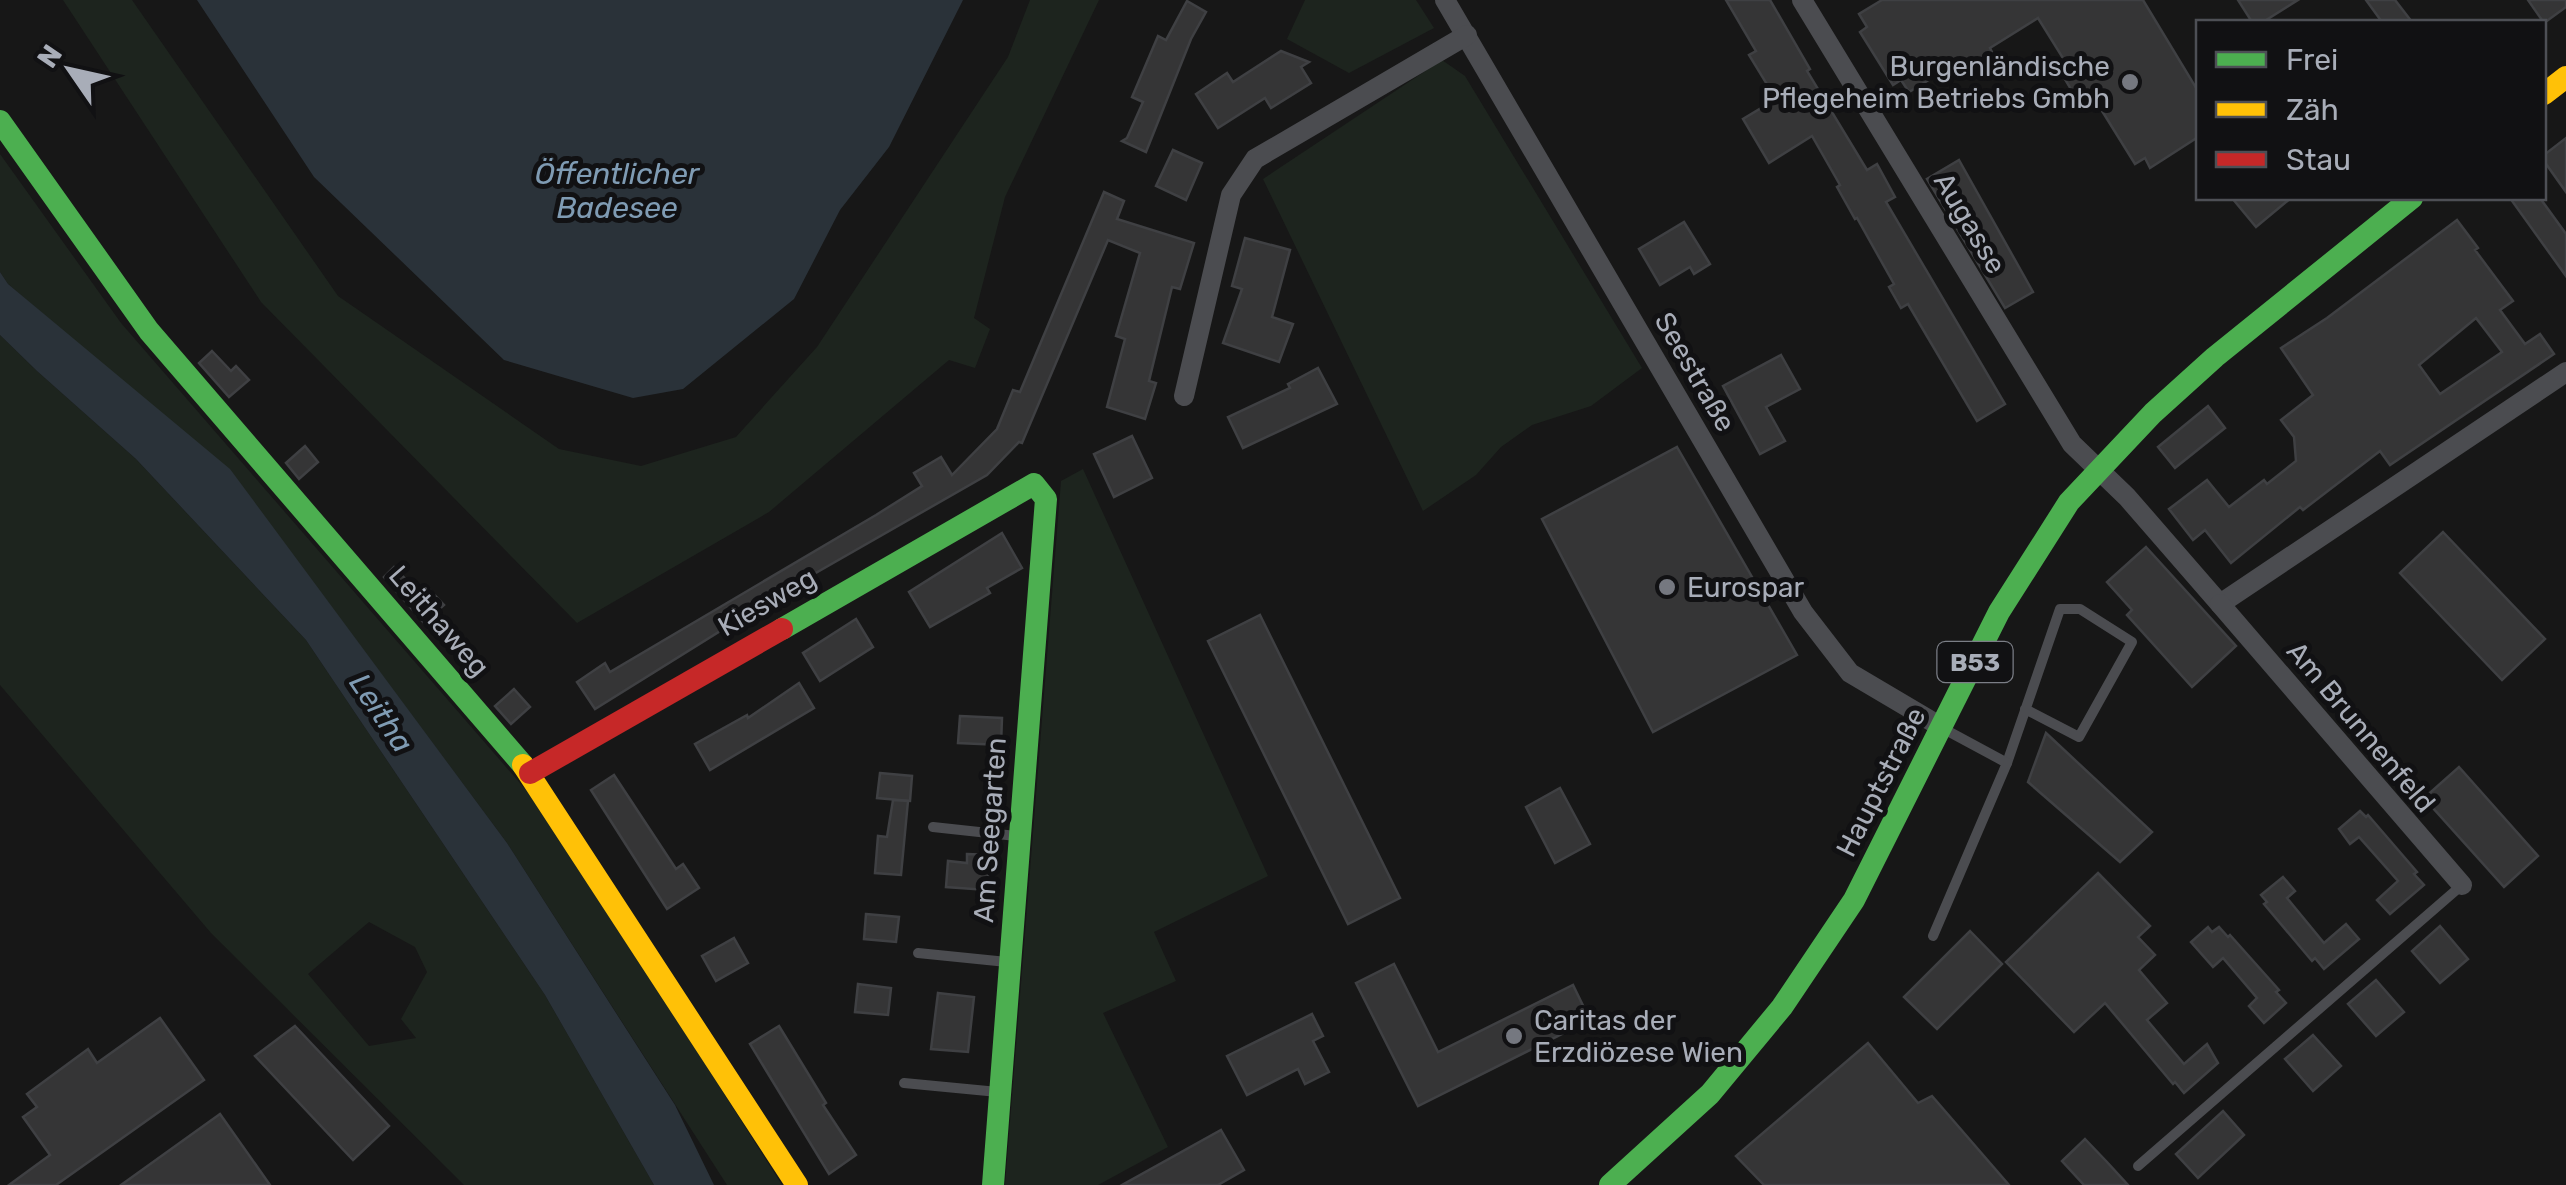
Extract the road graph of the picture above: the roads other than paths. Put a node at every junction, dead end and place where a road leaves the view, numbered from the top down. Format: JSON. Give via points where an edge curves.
{"nodes":[{"id":1,"x":1445,"y":0,"type":"edge"},
{"id":2,"x":1802,"y":0,"type":"edge"},
{"id":3,"x":1467,"y":35,"type":"junction"},
{"id":4,"x":2566,"y":77,"type":"edge"},
{"id":5,"x":2546,"y":92,"type":"edge"},
{"id":6,"x":0,"y":120,"type":"edge"},
{"id":7,"x":2410,"y":200,"type":"edge"},
{"id":8,"x":2566,"y":372,"type":"edge"},
{"id":9,"x":1184,"y":396,"type":"dead end"},
{"id":10,"x":2098,"y":470,"type":"junction"},
{"id":11,"x":1034,"y":484,"type":"joint"},
{"id":12,"x":2220,"y":604,"type":"junction"},
{"id":13,"x":2025,"y":709,"type":"junction"},
{"id":14,"x":1943,"y":728,"type":"junction"},
{"id":15,"x":2006,"y":763,"type":"junction"},
{"id":16,"x":530,"y":772,"type":"junction"},
{"id":17,"x":933,"y":827,"type":"dead end"},
{"id":18,"x":1020,"y":836,"type":"junction"},
{"id":19,"x":2462,"y":885,"type":"joint"},
{"id":20,"x":1933,"y":936,"type":"dead end"},
{"id":21,"x":918,"y":953,"type":"dead end"},
{"id":22,"x":1010,"y":962,"type":"junction"},
{"id":23,"x":904,"y":1083,"type":"dead end"},
{"id":24,"x":1000,"y":1092,"type":"junction"},
{"id":25,"x":2138,"y":1166,"type":"dead end"},
{"id":26,"x":798,"y":1185,"type":"edge"},
{"id":27,"x":993,"y":1185,"type":"edge"},
{"id":28,"x":1610,"y":1185,"type":"edge"}],
"edges":[{"from":1,"to":3,"type":"street","name":"Seestraße"},
{"from":2,"to":10,"type":"street","name":"Augasse","via":[[2072,444]]},
{"from":3,"to":9,"type":"street","via":[[1255,160],[1231,195]]},
{"from":3,"to":14,"type":"street","name":"Seestraße","via":[[1803,612],[1850,674]]},
{"from":4,"to":5,"type":"street"},
{"from":6,"to":16,"type":"street","name":"Leithaweg","via":[[148,331]]},
{"from":7,"to":10,"type":"street","name":"Hauptstraße","number":"B53","via":[[2215,357]]},
{"from":8,"to":12,"type":"street"},
{"from":10,"to":12,"type":"street","name":"Augasse"},
{"from":10,"to":14,"type":"street","name":"Hauptstraße","number":"B53","via":[[2069,502],[1999,612]]},
{"from":11,"to":16,"type":"street","name":"Kiesweg"},
{"from":11,"to":18,"type":"street","name":"Am Seegarten","via":[[1046,499]]},
{"from":12,"to":19,"type":"street","name":"Am Brunnenfeld"},
{"from":13,"to":13,"type":"lane","via":[[2060,609],[2080,608],[2132,642],[2079,737]]},
{"from":13,"to":15,"type":"lane"},
{"from":14,"to":15,"type":"lane"},
{"from":14,"to":28,"type":"street","name":"Hauptstraße","number":"B53","via":[[1854,900],[1782,1007],[1710,1094]]},
{"from":15,"to":20,"type":"lane"},
{"from":16,"to":26,"type":"street","name":"Leithaweg"},
{"from":17,"to":18,"type":"lane"},
{"from":18,"to":22,"type":"street","name":"Am Seegarten"},
{"from":19,"to":25,"type":"lane"},
{"from":21,"to":22,"type":"lane"},
{"from":22,"to":24,"type":"street","name":"Am Seegarten"},
{"from":23,"to":24,"type":"lane"},
{"from":24,"to":27,"type":"street","name":"Am Seegarten"}]}
